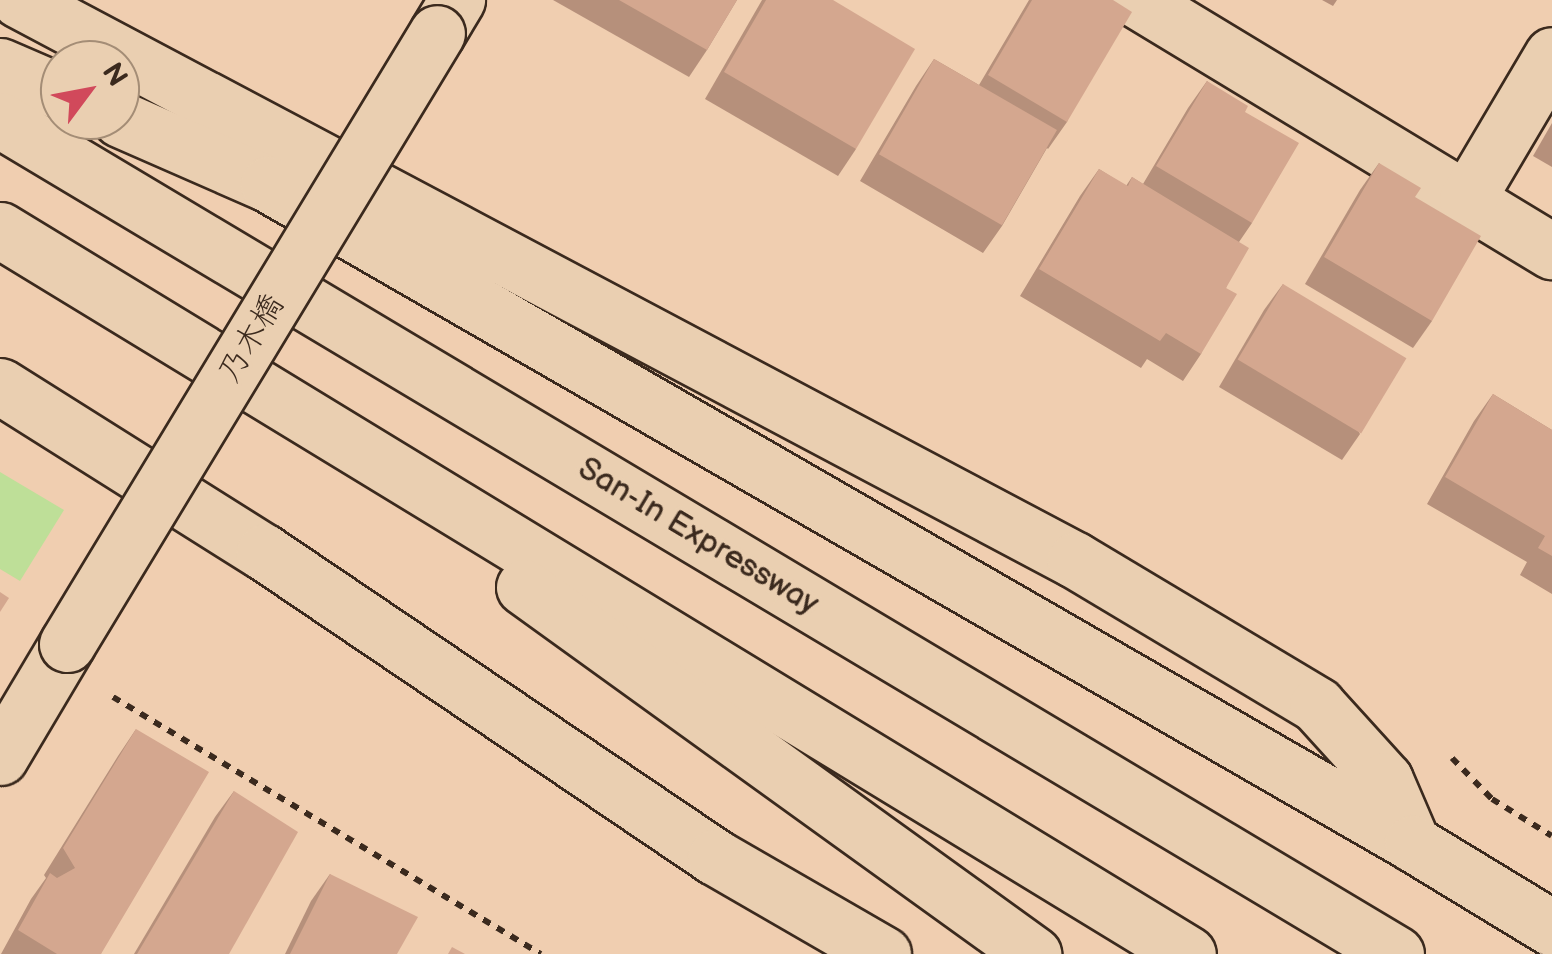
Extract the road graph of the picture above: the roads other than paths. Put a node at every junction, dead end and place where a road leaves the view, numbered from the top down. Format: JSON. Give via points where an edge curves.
{"nodes":[{"id":1,"x":19,"y":0,"type":"edge"},
{"id":2,"x":1136,"y":0,"type":"edge"},
{"id":3,"x":447,"y":17,"type":"edge"},
{"id":4,"x":1552,"y":55,"type":"edge"},
{"id":5,"x":0,"y":66,"type":"edge"},
{"id":6,"x":40,"y":83,"type":"edge"},
{"id":7,"x":0,"y":120,"type":"edge"},
{"id":8,"x":140,"y":128,"type":"edge"},
{"id":9,"x":1467,"y":200,"type":"junction"},
{"id":10,"x":0,"y":230,"type":"edge"},
{"id":11,"x":1552,"y":250,"type":"edge"},
{"id":12,"x":176,"y":335,"type":"junction"},
{"id":13,"x":0,"y":386,"type":"edge"},
{"id":14,"x":0,"y":757,"type":"edge"},
{"id":15,"x":1412,"y":843,"type":"junction"},
{"id":16,"x":1552,"y":928,"type":"edge"},
{"id":17,"x":883,"y":954,"type":"edge"},
{"id":18,"x":1032,"y":954,"type":"edge"},
{"id":19,"x":1188,"y":954,"type":"edge"},
{"id":20,"x":1396,"y":954,"type":"edge"}],
"edges":[{"from":1,"to":15,"type":"main road","via":[[1058,551],[1318,705],[1385,780]]},
{"from":2,"to":9,"type":"main road"},
{"from":3,"to":14,"type":"main road","name":"乃木橋","bridge":true},
{"from":4,"to":9,"type":"main road"},
{"from":5,"to":6,"type":"main road"},
{"from":7,"to":20,"type":"main road","name":"San-In Expressway"},
{"from":8,"to":15,"type":"main road","via":[[268,184]]},
{"from":9,"to":11,"type":"main road"},
{"from":10,"to":12,"type":"main road"},
{"from":12,"to":18,"type":"main road"},
{"from":12,"to":19,"type":"main road"},
{"from":13,"to":17,"type":"main road","via":[[264,552],[715,856]]},
{"from":15,"to":16,"type":"main road"}]}
